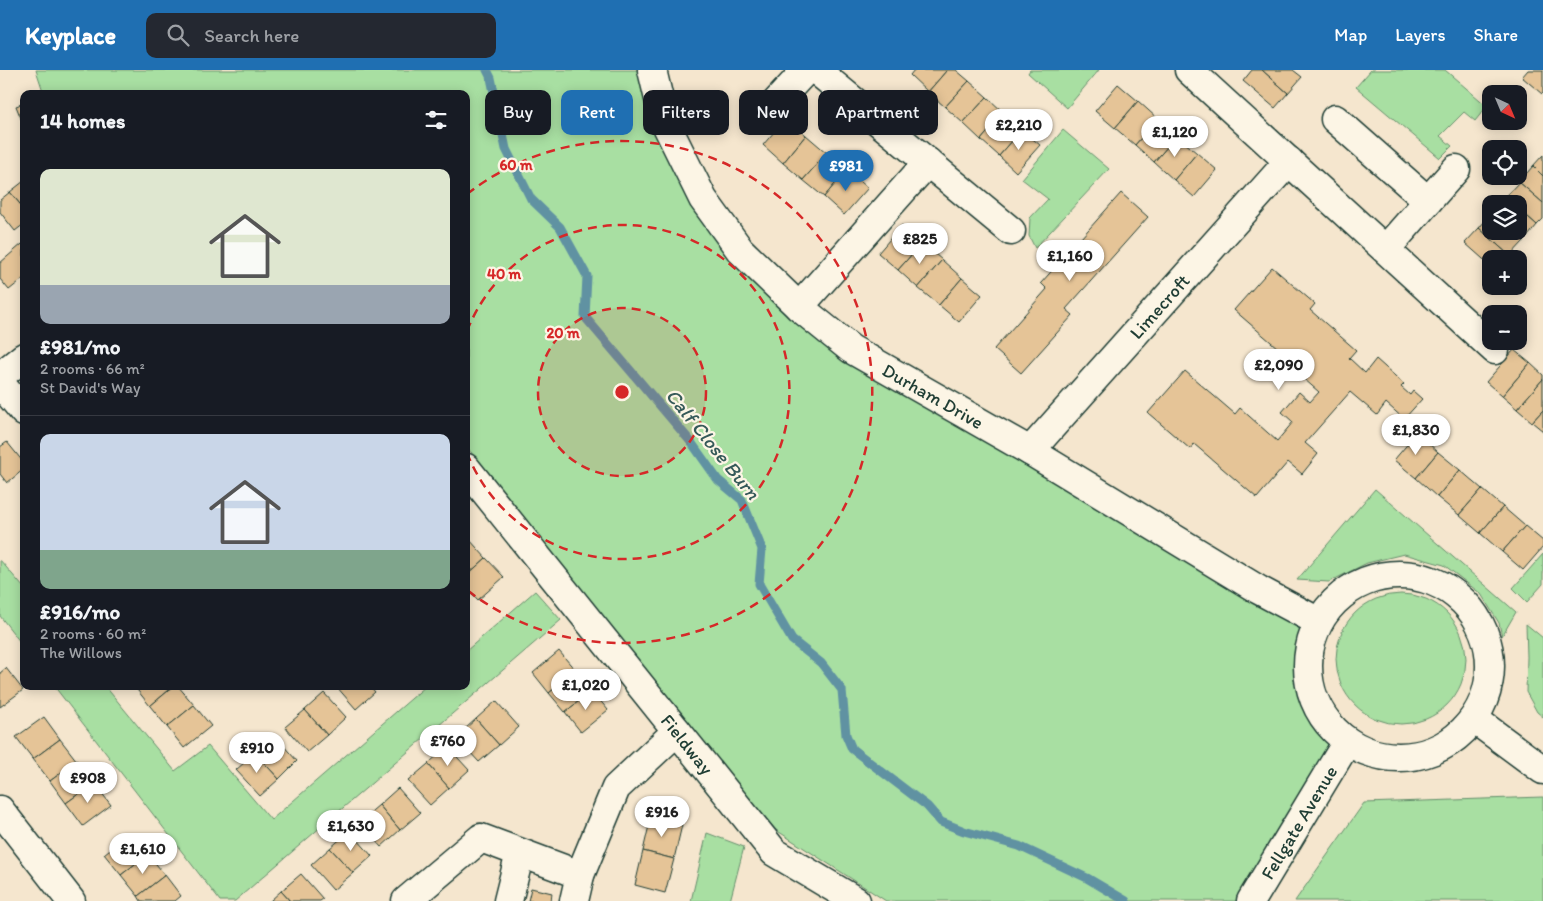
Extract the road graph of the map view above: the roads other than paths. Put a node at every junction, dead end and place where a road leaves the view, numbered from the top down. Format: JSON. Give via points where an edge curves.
{"nodes":[{"id":1,"x":652,"y":70,"type":"edge"},
{"id":2,"x":806,"y":70,"type":"edge"},
{"id":3,"x":816,"y":70,"type":"edge"},
{"id":4,"x":1189,"y":70,"type":"edge"},
{"id":5,"x":788,"y":90,"type":"edge"},
{"id":6,"x":1335,"y":119,"type":"dead end"},
{"id":7,"x":1289,"y":161,"type":"junction"},
{"id":8,"x":928,"y":162,"type":"junction"},
{"id":9,"x":1456,"y":169,"type":"dead end"},
{"id":10,"x":1428,"y":201,"type":"junction"},
{"id":11,"x":1011,"y":231,"type":"dead end"},
{"id":12,"x":1386,"y":249,"type":"junction"},
{"id":13,"x":799,"y":307,"type":"junction"},
{"id":14,"x":1482,"y":338,"type":"edge"},
{"id":15,"x":20,"y":360,"type":"edge"},
{"id":16,"x":0,"y":376,"type":"edge"},
{"id":17,"x":0,"y":383,"type":"edge"},
{"id":18,"x":20,"y":407,"type":"edge"},
{"id":19,"x":1030,"y":451,"type":"junction"},
{"id":20,"x":470,"y":473,"type":"edge"},
{"id":21,"x":1319,"y":622,"type":"junction"},
{"id":22,"x":1474,"y":719,"type":"junction"},
{"id":23,"x":677,"y":731,"type":"junction"},
{"id":24,"x":1347,"y":742,"type":"junction"},
{"id":25,"x":1543,"y":770,"type":"edge"},
{"id":26,"x":0,"y":810,"type":"edge"},
{"id":27,"x":520,"y":853,"type":"junction"},
{"id":28,"x":577,"y":888,"type":"edge"},
{"id":29,"x":70,"y":901,"type":"edge"},
{"id":30,"x":406,"y":901,"type":"edge"},
{"id":31,"x":508,"y":901,"type":"edge"},
{"id":32,"x":856,"y":901,"type":"edge"},
{"id":33,"x":1251,"y":901,"type":"edge"}],
"edges":[{"from":1,"to":13,"type":"street","name":"Durham Drive","via":[[664,120],[703,199],[740,250]]},
{"from":2,"to":5,"type":"street"},
{"from":3,"to":8,"type":"street"},
{"from":4,"to":7,"type":"street"},
{"from":6,"to":10,"type":"street"},
{"from":7,"to":12,"type":"street"},
{"from":7,"to":19,"type":"street","name":"Limecroft"},
{"from":8,"to":11,"type":"street"},
{"from":8,"to":13,"type":"street"},
{"from":9,"to":10,"type":"street"},
{"from":10,"to":12,"type":"street"},
{"from":12,"to":14,"type":"street"},
{"from":13,"to":19,"type":"street","name":"Durham Drive","via":[[851,349]]},
{"from":15,"to":16,"type":"street"},
{"from":17,"to":18,"type":"street"},
{"from":19,"to":21,"type":"street","name":"Durham Drive","via":[[1259,590]]},
{"from":20,"to":23,"type":"street","name":"Fieldway"},
{"from":21,"to":22,"type":"street","via":[[1339,598],[1366,580],[1391,574],[1417,576],[1442,584],[1463,600],[1479,620],[1488,644],[1491,670],[1486,695]]},
{"from":21,"to":24,"type":"street","via":[[1307,656],[1308,681],[1328,726]]},
{"from":22,"to":24,"type":"street","via":[[1458,736],[1438,749],[1415,756],[1392,758],[1368,753]]},
{"from":22,"to":25,"type":"street"},
{"from":23,"to":28,"type":"street","via":[[616,788]]},
{"from":23,"to":32,"type":"street","name":"Fieldway","via":[[774,852]]},
{"from":24,"to":33,"type":"street","name":"Fellgate Avenue"},
{"from":26,"to":29,"type":"street"},
{"from":27,"to":28,"type":"street"},
{"from":27,"to":30,"type":"street","via":[[481,838]]},
{"from":27,"to":31,"type":"street"}]}
